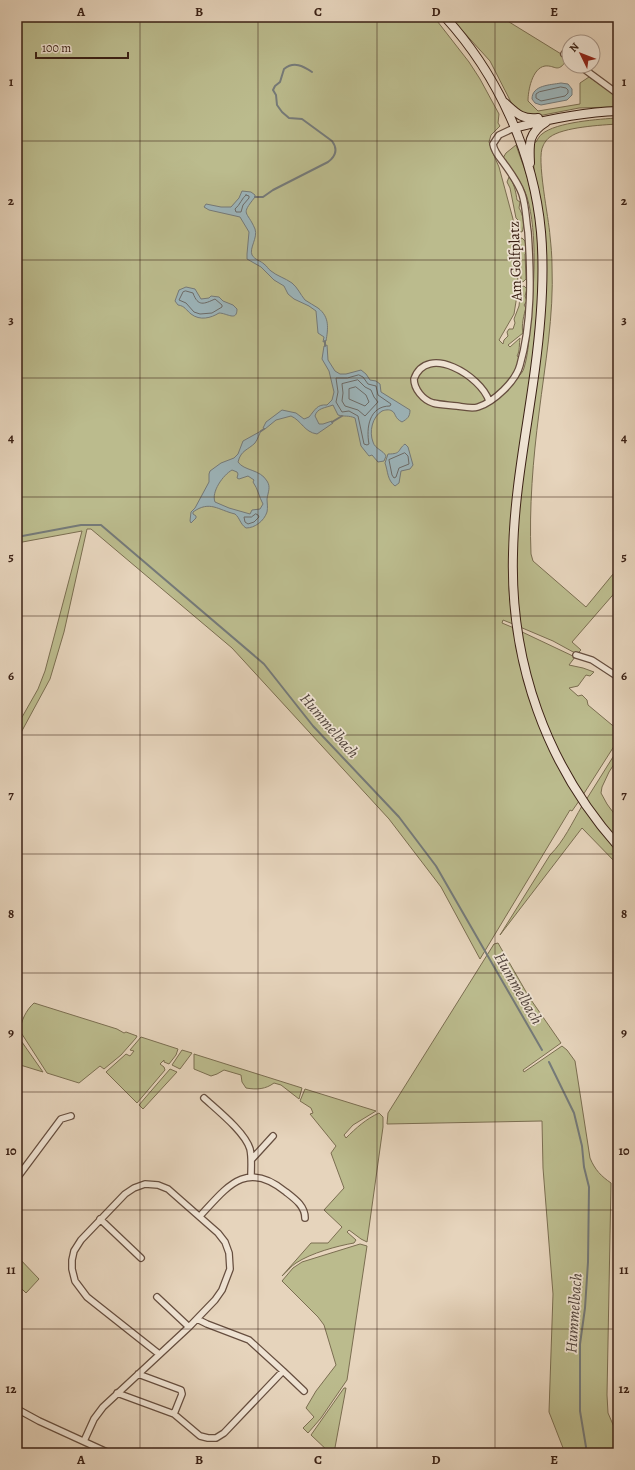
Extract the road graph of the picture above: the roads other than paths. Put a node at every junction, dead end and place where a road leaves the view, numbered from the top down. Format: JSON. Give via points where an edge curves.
{"nodes":[{"id":1,"x":445,"y":17,"type":"edge"},
{"id":2,"x":591,"y":74,"type":"edge"},
{"id":3,"x":618,"y":94,"type":"edge"},
{"id":4,"x":502,"y":100,"type":"junction"},
{"id":5,"x":618,"y":111,"type":"edge"},
{"id":6,"x":552,"y":119,"type":"junction"},
{"id":7,"x":514,"y":128,"type":"junction"},
{"id":8,"x":532,"y":179,"type":"junction"},
{"id":9,"x":489,"y":401,"type":"junction"},
{"id":10,"x":576,"y":655,"type":"dead end"},
{"id":11,"x":618,"y":677,"type":"edge"},
{"id":12,"x":618,"y":846,"type":"edge"},
{"id":13,"x":204,"y":1098,"type":"dead end"},
{"id":14,"x":71,"y":1116,"type":"dead end"},
{"id":15,"x":273,"y":1136,"type":"dead end"},
{"id":16,"x":252,"y":1159,"type":"junction"},
{"id":17,"x":251,"y":1177,"type":"junction"},
{"id":18,"x":17,"y":1178,"type":"edge"},
{"id":19,"x":200,"y":1216,"type":"junction"},
{"id":20,"x":305,"y":1218,"type":"dead end"},
{"id":21,"x":100,"y":1219,"type":"junction"},
{"id":22,"x":141,"y":1258,"type":"dead end"},
{"id":23,"x":157,"y":1297,"type":"dead end"},
{"id":24,"x":197,"y":1319,"type":"junction"},
{"id":25,"x":189,"y":1327,"type":"junction"},
{"id":26,"x":160,"y":1354,"type":"junction"},
{"id":27,"x":283,"y":1370,"type":"junction"},
{"id":28,"x":138,"y":1374,"type":"junction"},
{"id":29,"x":304,"y":1391,"type":"dead end"},
{"id":30,"x":118,"y":1393,"type":"junction"},
{"id":31,"x":17,"y":1409,"type":"edge"},
{"id":32,"x":174,"y":1414,"type":"junction"},
{"id":33,"x":84,"y":1441,"type":"junction"},
{"id":34,"x":109,"y":1453,"type":"edge"}],
"edges":[{"from":1,"to":4,"type":"main road","via":[[476,56]]},
{"from":2,"to":3,"type":"street"},
{"from":4,"to":6,"type":"main road","via":[[526,118]]},
{"from":4,"to":7,"type":"main road"},
{"from":5,"to":6,"type":"main road","via":[[589,112]]},
{"from":6,"to":7,"type":"main road"},
{"from":6,"to":8,"type":"main road","via":[[538,127],[530,140]]},
{"from":7,"to":8,"type":"main road"},
{"from":7,"to":9,"type":"street","name":"Am Golfplatz","via":[[499,135],[493,144],[494,150],[516,182],[524,200],[529,243],[529,302],[523,355],[518,372],[503,390]]},
{"from":8,"to":12,"type":"main road","via":[[541,231],[542,282],[538,342],[514,525],[513,579],[517,631],[533,699],[554,752],[575,789]]},
{"from":9,"to":9,"type":"street","name":"Am Golfplatz","via":[[486,392],[474,379],[460,370],[445,365],[425,365],[419,368],[414,378],[418,391],[434,404],[474,408]]},
{"from":10,"to":11,"type":"street","via":[[592,660]]},
{"from":13,"to":16,"type":"street","via":[[245,1138]]},
{"from":14,"to":18,"type":"street","via":[[61,1119]]},
{"from":15,"to":16,"type":"street"},
{"from":16,"to":17,"type":"street"},
{"from":17,"to":19,"type":"street","via":[[236,1181],[228,1187]]},
{"from":17,"to":20,"type":"street","via":[[264,1178],[278,1185],[302,1206]]},
{"from":19,"to":21,"type":"street","via":[[168,1189],[151,1184],[129,1191]]},
{"from":19,"to":24,"type":"street","via":[[225,1242],[230,1264],[222,1290]]},
{"from":21,"to":22,"type":"street"},
{"from":21,"to":26,"type":"street","via":[[74,1251],[72,1264],[75,1281],[93,1302]]},
{"from":23,"to":25,"type":"street"},
{"from":24,"to":25,"type":"street"},
{"from":24,"to":27,"type":"street","via":[[249,1340]]},
{"from":25,"to":26,"type":"street"},
{"from":26,"to":28,"type":"street"},
{"from":27,"to":29,"type":"street"},
{"from":27,"to":32,"type":"street","via":[[228,1430],[216,1438],[200,1436]]},
{"from":28,"to":30,"type":"street"},
{"from":28,"to":32,"type":"street","via":[[180,1390],[182,1394]]},
{"from":30,"to":32,"type":"street"},
{"from":30,"to":33,"type":"street","via":[[97,1414]]},
{"from":31,"to":33,"type":"street"},
{"from":33,"to":34,"type":"street"}]}
